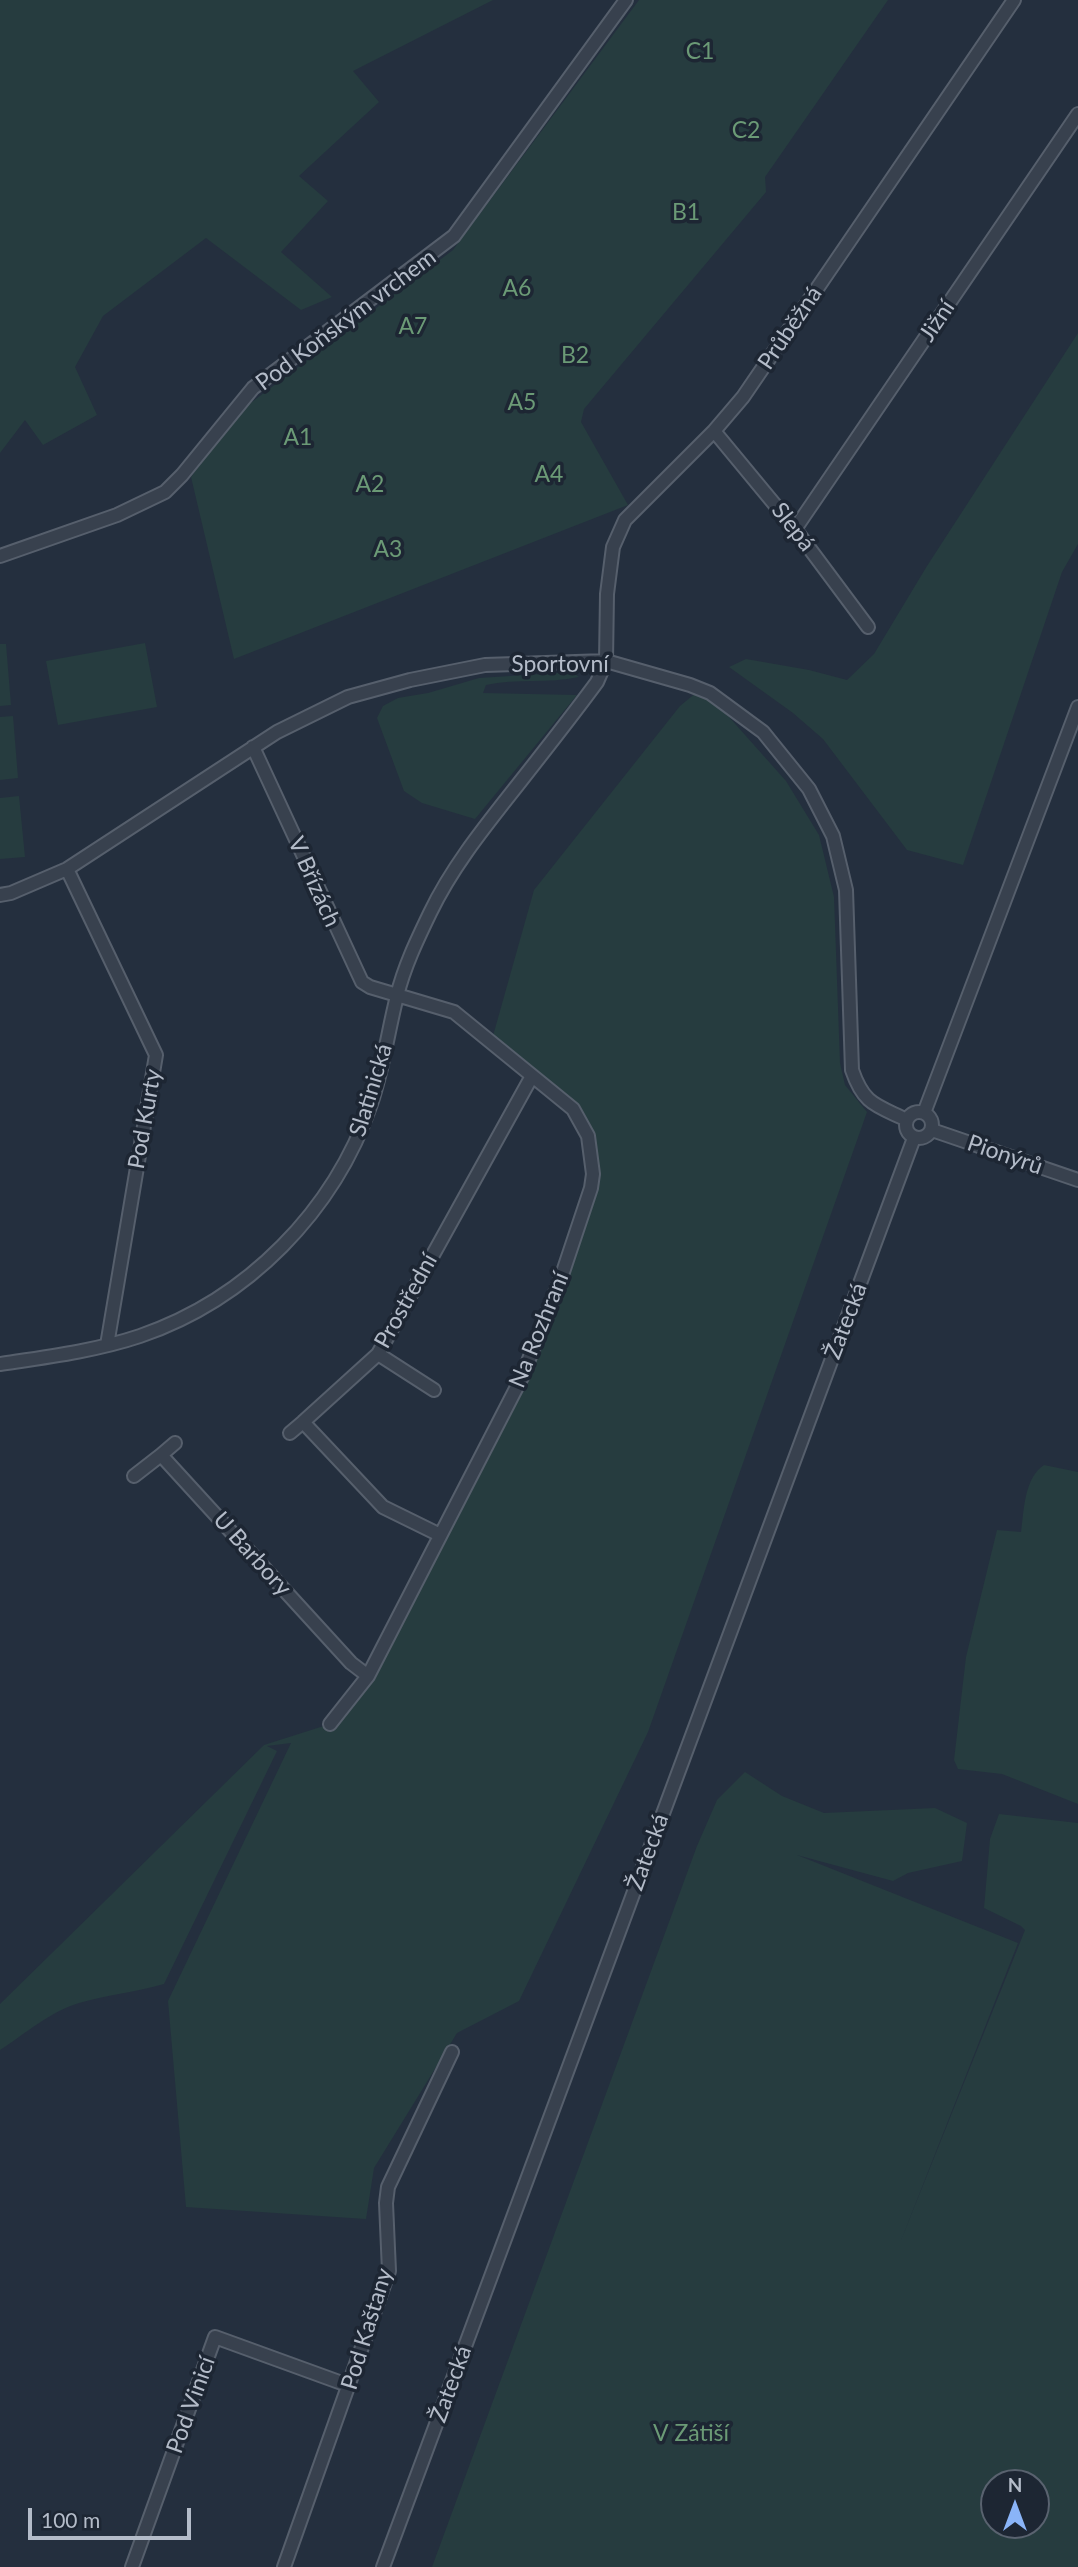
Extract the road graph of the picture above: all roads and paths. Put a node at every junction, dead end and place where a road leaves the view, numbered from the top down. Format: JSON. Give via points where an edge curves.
{"nodes":[{"id":1,"x":626,"y":0,"type":"edge"},
{"id":2,"x":1014,"y":0,"type":"edge"},
{"id":3,"x":1078,"y":114,"type":"edge"},
{"id":4,"x":714,"y":431,"type":"junction"},
{"id":5,"x":795,"y":528,"type":"junction"},
{"id":6,"x":0,"y":556,"type":"edge"},
{"id":7,"x":868,"y":627,"type":"dead end"},
{"id":8,"x":606,"y":661,"type":"junction"},
{"id":9,"x":1078,"y":707,"type":"edge"},
{"id":10,"x":253,"y":747,"type":"junction"},
{"id":11,"x":67,"y":869,"type":"junction"},
{"id":12,"x":0,"y":895,"type":"edge"},
{"id":13,"x":397,"y":994,"type":"junction"},
{"id":14,"x":531,"y":1076,"type":"junction"},
{"id":15,"x":924,"y":1113,"type":"junction"},
{"id":16,"x":907,"y":1120,"type":"junction"},
{"id":17,"x":932,"y":1130,"type":"junction"},
{"id":18,"x":914,"y":1138,"type":"junction"},
{"id":19,"x":1078,"y":1180,"type":"edge"},
{"id":20,"x":107,"y":1345,"type":"junction"},
{"id":21,"x":378,"y":1354,"type":"junction"},
{"id":22,"x":0,"y":1364,"type":"edge"},
{"id":23,"x":434,"y":1390,"type":"dead end"},
{"id":24,"x":303,"y":1422,"type":"junction"},
{"id":25,"x":290,"y":1433,"type":"dead end"},
{"id":26,"x":175,"y":1443,"type":"dead end"},
{"id":27,"x":161,"y":1455,"type":"junction"},
{"id":28,"x":134,"y":1476,"type":"dead end"},
{"id":29,"x":440,"y":1535,"type":"junction"},
{"id":30,"x":368,"y":1676,"type":"junction"},
{"id":31,"x":330,"y":1724,"type":"dead end"},
{"id":32,"x":452,"y":2052,"type":"dead end"},
{"id":33,"x":349,"y":2386,"type":"junction"},
{"id":34,"x":132,"y":2567,"type":"edge"},
{"id":35,"x":284,"y":2567,"type":"edge"},
{"id":36,"x":383,"y":2567,"type":"edge"}],
"edges":[{"from":1,"to":6,"type":"street","name":"Pod Koňským vrchem","via":[[602,41],[454,236],[253,388],[165,492],[117,515]]},
{"from":2,"to":4,"type":"street","name":"Průběžná","via":[[743,397]]},
{"from":3,"to":5,"type":"street","name":"Jižní"},
{"from":4,"to":5,"type":"street","name":"Slepá"},
{"from":4,"to":8,"type":"street","name":"Průběžná","via":[[625,520],[612,547]]},
{"from":5,"to":7,"type":"street","name":"Slepá"},
{"from":8,"to":10,"type":"street","name":"Sportovní","via":[[485,666],[410,680],[348,697]]},
{"from":8,"to":13,"type":"street","name":"Slatinická","via":[[597,682],[447,881]]},
{"from":8,"to":16,"type":"street","name":"Sportovní","via":[[710,694],[763,732],[809,789],[833,836],[846,890],[852,1070],[869,1101]]},
{"from":9,"to":15,"type":"street"},
{"from":10,"to":11,"type":"street","name":"Sportovní"},
{"from":10,"to":13,"type":"street","name":"V Břízách","via":[[356,972],[370,987]]},
{"from":11,"to":12,"type":"street","name":"Sportovní"},
{"from":11,"to":20,"type":"street","name":"Pod Kurty","via":[[156,1055]]},
{"from":13,"to":14,"type":"street","name":"Na Rozhraní","via":[[454,1012]]},
{"from":13,"to":20,"type":"street","name":"Slatinická","via":[[371,1104],[352,1149],[307,1220],[248,1278],[220,1296],[170,1324]]},
{"from":14,"to":21,"type":"street","name":"Prostřední"},
{"from":14,"to":29,"type":"street","name":"Na Rozhraní","via":[[573,1110],[588,1136],[591,1188],[522,1377]]},
{"from":15,"to":16,"type":"street","via":[[916,1112]]},
{"from":15,"to":17,"type":"street"},
{"from":16,"to":18,"type":"street","via":[[906,1129]]},
{"from":17,"to":18,"type":"street","via":[[923,1138]]},
{"from":17,"to":19,"type":"street","name":"Pionýrů"},
{"from":18,"to":36,"type":"street","name":"Žatecká"},
{"from":20,"to":22,"type":"street","name":"Slatinická"},
{"from":21,"to":23,"type":"street"},
{"from":21,"to":24,"type":"street","name":"Prostřední"},
{"from":24,"to":25,"type":"street","name":"Prostřední"},
{"from":24,"to":29,"type":"street","via":[[383,1507]]},
{"from":26,"to":27,"type":"street"},
{"from":27,"to":28,"type":"street"},
{"from":27,"to":30,"type":"street","name":"U Barbory","via":[[351,1663]]},
{"from":29,"to":30,"type":"street","name":"Na Rozhraní"},
{"from":30,"to":31,"type":"street","name":"Na Rozhraní"},
{"from":32,"to":33,"type":"street","name":"Pod Kaštany","via":[[388,2187],[389,2271]]},
{"from":33,"to":34,"type":"street","name":"Pod Vinicí","via":[[215,2337]]},
{"from":33,"to":35,"type":"street","name":"Pod Kaštany"}]}
